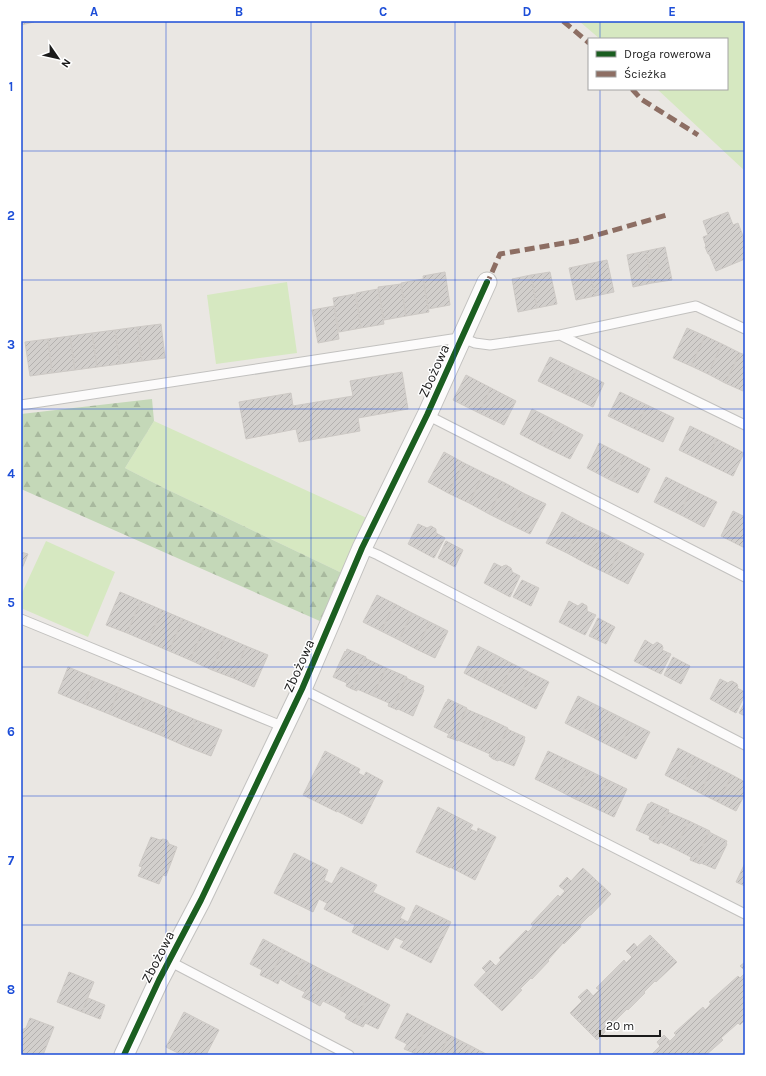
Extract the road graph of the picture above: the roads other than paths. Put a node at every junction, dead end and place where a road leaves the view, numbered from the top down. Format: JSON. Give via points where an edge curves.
{"nodes":[{"id":1,"x":487,"y":282,"type":"dead end"},
{"id":2,"x":745,"y":329,"type":"edge"},
{"id":3,"x":560,"y":335,"type":"junction"},
{"id":4,"x":462,"y":338,"type":"junction"},
{"id":5,"x":21,"y":404,"type":"edge"},
{"id":6,"x":427,"y":415,"type":"junction"},
{"id":7,"x":745,"y":425,"type":"edge"},
{"id":8,"x":362,"y":548,"type":"junction"},
{"id":9,"x":745,"y":578,"type":"edge"},
{"id":10,"x":21,"y":619,"type":"edge"},
{"id":11,"x":302,"y":689,"type":"junction"},
{"id":12,"x":284,"y":727,"type":"junction"},
{"id":13,"x":745,"y":745,"type":"edge"},
{"id":14,"x":745,"y":914,"type":"edge"},
{"id":15,"x":176,"y":965,"type":"junction"},
{"id":16,"x":124,"y":1055,"type":"edge"},
{"id":17,"x":349,"y":1055,"type":"edge"}],
"edges":[{"from":1,"to":4,"type":"street","name":"Zbożowa"},
{"from":2,"to":3,"type":"lane","via":[[696,306]]},
{"from":3,"to":4,"type":"lane","via":[[490,345]]},
{"from":3,"to":7,"type":"lane"},
{"from":4,"to":5,"type":"lane"},
{"from":4,"to":6,"type":"street","name":"Zbożowa"},
{"from":6,"to":8,"type":"street","name":"Zbożowa"},
{"from":6,"to":9,"type":"lane"},
{"from":8,"to":11,"type":"street","name":"Zbożowa"},
{"from":8,"to":13,"type":"lane"},
{"from":10,"to":12,"type":"lane"},
{"from":11,"to":12,"type":"street","name":"Zbożowa"},
{"from":11,"to":14,"type":"lane"},
{"from":12,"to":15,"type":"street","name":"Zbożowa","via":[[201,900]]},
{"from":15,"to":16,"type":"street","name":"Zbożowa","via":[[159,980]]},
{"from":15,"to":17,"type":"lane"}]}
